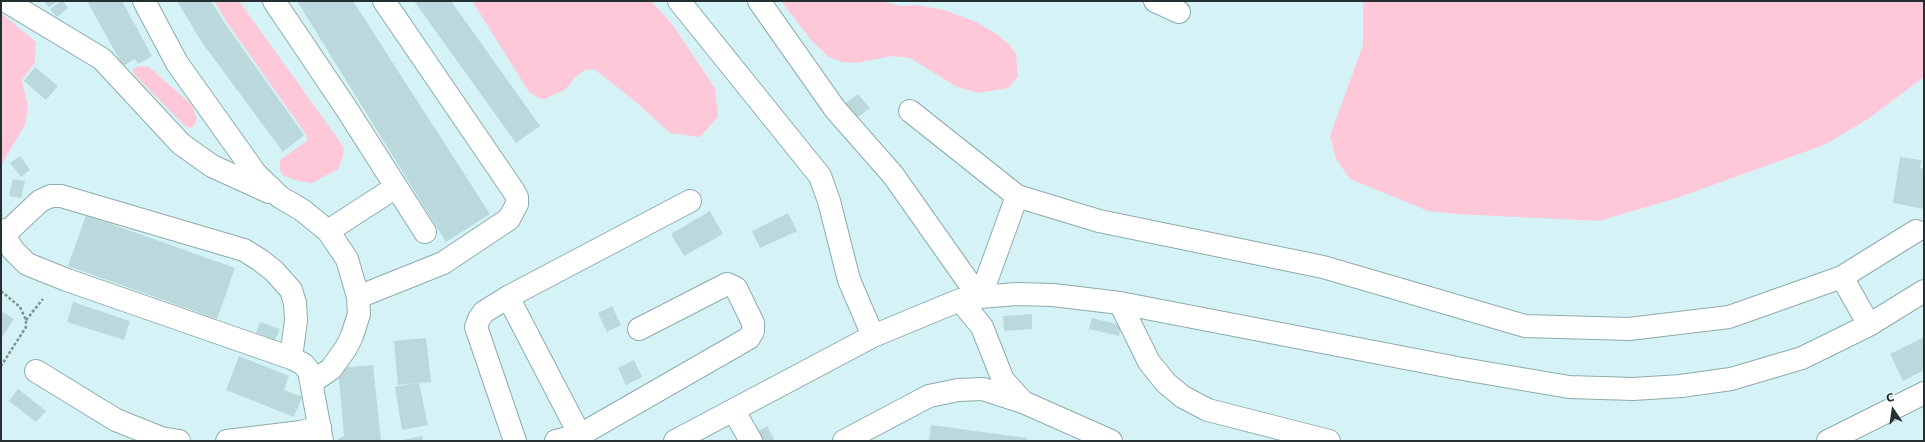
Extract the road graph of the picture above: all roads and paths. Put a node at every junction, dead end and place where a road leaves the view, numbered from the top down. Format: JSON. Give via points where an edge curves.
{"nodes":[{"id":1,"x":6,"y":1,"type":"edge"},
{"id":2,"x":144,"y":1,"type":"edge"},
{"id":3,"x":274,"y":1,"type":"edge"},
{"id":4,"x":384,"y":1,"type":"edge"},
{"id":5,"x":680,"y":1,"type":"edge"},
{"id":6,"x":759,"y":1,"type":"edge"},
{"id":7,"x":1155,"y":1,"type":"edge"},
{"id":8,"x":1179,"y":12,"type":"dead end"},
{"id":9,"x":910,"y":111,"type":"dead end"},
{"id":10,"x":396,"y":187,"type":"junction"},
{"id":11,"x":280,"y":196,"type":"junction"},
{"id":12,"x":1017,"y":196,"type":"junction"},
{"id":13,"x":690,"y":201,"type":"dead end"},
{"id":14,"x":328,"y":231,"type":"junction"},
{"id":15,"x":1916,"y":231,"type":"dead end"},
{"id":16,"x":2,"y":232,"type":"edge"},
{"id":17,"x":425,"y":232,"type":"dead end"},
{"id":18,"x":1842,"y":277,"type":"junction"},
{"id":19,"x":1,"y":290,"type":"edge"},
{"id":20,"x":1924,"y":291,"type":"edge"},
{"id":21,"x":358,"y":297,"type":"junction"},
{"id":22,"x":508,"y":297,"type":"junction"},
{"id":23,"x":969,"y":298,"type":"junction"},
{"id":24,"x":1120,"y":303,"type":"junction"},
{"id":25,"x":1868,"y":325,"type":"junction"},
{"id":26,"x":639,"y":329,"type":"dead end"},
{"id":27,"x":873,"y":336,"type":"junction"},
{"id":28,"x":291,"y":358,"type":"junction"},
{"id":29,"x":1,"y":366,"type":"edge"},
{"id":30,"x":36,"y":371,"type":"dead end"},
{"id":31,"x":312,"y":382,"type":"junction"},
{"id":32,"x":1924,"y":393,"type":"edge"},
{"id":33,"x":1023,"y":402,"type":"junction"},
{"id":34,"x":734,"y":411,"type":"junction"},
{"id":35,"x":321,"y":434,"type":"edge"},
{"id":36,"x":581,"y":438,"type":"edge"},
{"id":37,"x":179,"y":441,"type":"edge"},
{"id":38,"x":227,"y":441,"type":"edge"},
{"id":39,"x":515,"y":441,"type":"edge"},
{"id":40,"x":556,"y":441,"type":"edge"},
{"id":41,"x":675,"y":441,"type":"edge"},
{"id":42,"x":751,"y":441,"type":"edge"},
{"id":43,"x":844,"y":441,"type":"edge"},
{"id":44,"x":1111,"y":441,"type":"edge"},
{"id":45,"x":1328,"y":441,"type":"edge"},
{"id":46,"x":1828,"y":441,"type":"edge"}],
"edges":[{"from":1,"to":11,"type":"street","via":[[102,60],[181,144],[212,166]]},
{"from":2,"to":11,"type":"street","via":[[177,62],[256,174]]},
{"from":3,"to":10,"type":"street"},
{"from":4,"to":21,"type":"street","via":[[513,190],[518,204],[509,219],[443,263]]},
{"from":5,"to":27,"type":"street","via":[[820,176],[849,280]]},
{"from":6,"to":23,"type":"street","via":[[835,109],[893,175]]},
{"from":7,"to":8,"type":"street"},
{"from":9,"to":12,"type":"street"},
{"from":10,"to":14,"type":"street"},
{"from":10,"to":17,"type":"street"},
{"from":11,"to":14,"type":"street"},
{"from":12,"to":18,"type":"street","via":[[1099,221],[1323,267],[1525,326],[1629,329],[1729,317]]},
{"from":12,"to":23,"type":"street","via":[[984,287]]},
{"from":13,"to":22,"type":"street"},
{"from":14,"to":21,"type":"street","via":[[347,259]]},
{"from":15,"to":18,"type":"street"},
{"from":16,"to":28,"type":"street","via":[[13,250],[27,264],[74,283]]},
{"from":16,"to":28,"type":"street","via":[[40,201],[51,196],[61,196],[244,250],[274,271],[291,290],[296,320]]},
{"from":18,"to":25,"type":"street"},
{"from":19,"to":29,"type":"path","via":[[20,307],[26,326]]},
{"from":20,"to":25,"type":"street"},
{"from":21,"to":31,"type":"street","via":[[359,314],[346,348],[331,368]]},
{"from":22,"to":36,"type":"street"},
{"from":22,"to":39,"type":"street","via":[[484,312],[476,327]]},
{"from":23,"to":24,"type":"street","via":[[1017,294],[1053,295]]},
{"from":23,"to":27,"type":"street"},
{"from":23,"to":33,"type":"street","via":[[1003,380]]},
{"from":24,"to":25,"type":"street","via":[[1457,368],[1577,387],[1633,389],[1731,379],[1802,358]]},
{"from":24,"to":45,"type":"street","via":[[1148,362],[1166,383],[1183,397],[1208,410]]},
{"from":26,"to":36,"type":"street","via":[[727,284],[736,288],[753,323],[753,331],[749,338]]},
{"from":27,"to":34,"type":"street"},
{"from":28,"to":31,"type":"street","via":[[303,364]]},
{"from":30,"to":37,"type":"street","via":[[116,420],[161,438]]},
{"from":31,"to":35,"type":"street"},
{"from":32,"to":46,"type":"street"},
{"from":33,"to":43,"type":"street","via":[[983,389],[958,390],[929,396]]},
{"from":33,"to":44,"type":"street"},
{"from":34,"to":41,"type":"street"},
{"from":34,"to":42,"type":"street"},
{"from":35,"to":38,"type":"street","via":[[301,432]]},
{"from":36,"to":40,"type":"street"}]}
